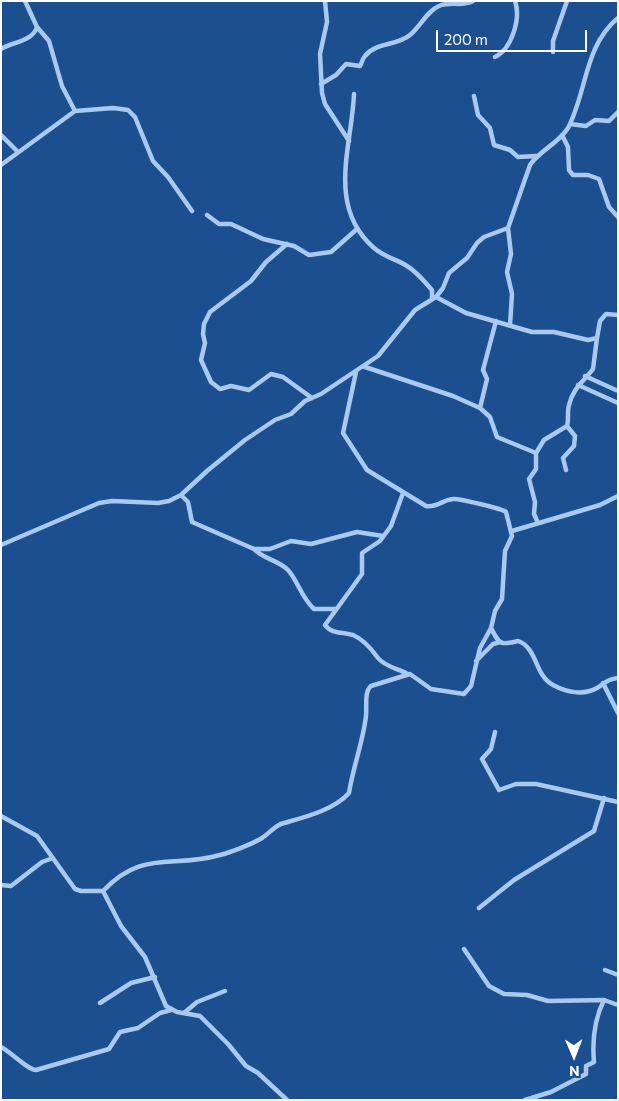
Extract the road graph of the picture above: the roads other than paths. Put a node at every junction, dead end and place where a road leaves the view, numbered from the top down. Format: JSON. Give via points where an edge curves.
{"nodes":[{"id":1,"x":25,"y":1,"type":"edge"},
{"id":2,"x":325,"y":1,"type":"edge"},
{"id":3,"x":473,"y":1,"type":"edge"},
{"id":4,"x":514,"y":1,"type":"edge"},
{"id":5,"x":567,"y":1,"type":"edge"},
{"id":6,"x":618,"y":18,"type":"edge"},
{"id":7,"x":38,"y":26,"type":"junction"},
{"id":8,"x":1,"y":49,"type":"edge"},
{"id":9,"x":553,"y":52,"type":"dead end"},
{"id":10,"x":495,"y":57,"type":"dead end"},
{"id":11,"x":321,"y":84,"type":"junction"},
{"id":12,"x":354,"y":94,"type":"dead end"},
{"id":13,"x":474,"y":96,"type":"dead end"},
{"id":14,"x":75,"y":111,"type":"junction"},
{"id":15,"x":618,"y":112,"type":"edge"},
{"id":16,"x":570,"y":124,"type":"junction"},
{"id":17,"x":1,"y":135,"type":"edge"},
{"id":18,"x":562,"y":135,"type":"junction"},
{"id":19,"x":349,"y":141,"type":"junction"},
{"id":20,"x":18,"y":152,"type":"junction"},
{"id":21,"x":536,"y":156,"type":"junction"},
{"id":22,"x":2,"y":163,"type":"edge"},
{"id":23,"x":192,"y":211,"type":"dead end"},
{"id":24,"x":207,"y":215,"type":"dead end"},
{"id":25,"x":618,"y":217,"type":"edge"},
{"id":26,"x":508,"y":228,"type":"junction"},
{"id":27,"x":357,"y":229,"type":"junction"},
{"id":28,"x":287,"y":244,"type":"junction"},
{"id":29,"x":434,"y":298,"type":"junction"},
{"id":30,"x":618,"y":315,"type":"edge"},
{"id":31,"x":496,"y":321,"type":"junction"},
{"id":32,"x":510,"y":326,"type":"junction"},
{"id":33,"x":596,"y":338,"type":"junction"},
{"id":34,"x":364,"y":367,"type":"junction"},
{"id":35,"x":356,"y":372,"type":"junction"},
{"id":36,"x":585,"y":376,"type":"junction"},
{"id":37,"x":578,"y":385,"type":"junction"},
{"id":38,"x":618,"y":391,"type":"edge"},
{"id":39,"x":312,"y":398,"type":"junction"},
{"id":40,"x":618,"y":403,"type":"edge"},
{"id":41,"x":480,"y":408,"type":"junction"},
{"id":42,"x":567,"y":426,"type":"junction"},
{"id":43,"x":536,"y":453,"type":"junction"},
{"id":44,"x":566,"y":470,"type":"dead end"},
{"id":45,"x":403,"y":493,"type":"junction"},
{"id":46,"x":181,"y":495,"type":"junction"},
{"id":47,"x":618,"y":496,"type":"edge"},
{"id":48,"x":538,"y":523,"type":"junction"},
{"id":49,"x":512,"y":531,"type":"junction"},
{"id":50,"x":383,"y":536,"type":"junction"},
{"id":51,"x":1,"y":545,"type":"edge"},
{"id":52,"x":254,"y":549,"type":"junction"},
{"id":53,"x":336,"y":609,"type":"junction"},
{"id":54,"x":491,"y":628,"type":"junction"},
{"id":55,"x":500,"y":642,"type":"junction"},
{"id":56,"x":476,"y":661,"type":"junction"},
{"id":57,"x":406,"y":674,"type":"junction"},
{"id":58,"x":618,"y":678,"type":"edge"},
{"id":59,"x":603,"y":683,"type":"junction"},
{"id":60,"x":618,"y":714,"type":"edge"},
{"id":61,"x":495,"y":732,"type":"dead end"},
{"id":62,"x":604,"y":798,"type":"junction"},
{"id":63,"x":618,"y":802,"type":"edge"},
{"id":64,"x":1,"y":816,"type":"edge"},
{"id":65,"x":53,"y":858,"type":"junction"},
{"id":66,"x":1,"y":885,"type":"edge"},
{"id":67,"x":103,"y":891,"type":"junction"},
{"id":68,"x":479,"y":908,"type":"dead end"},
{"id":69,"x":464,"y":949,"type":"dead end"},
{"id":70,"x":605,"y":970,"type":"dead end"},
{"id":71,"x":618,"y":975,"type":"edge"},
{"id":72,"x":155,"y":977,"type":"junction"},
{"id":73,"x":225,"y":991,"type":"dead end"},
{"id":74,"x":604,"y":1000,"type":"junction"},
{"id":75,"x":100,"y":1003,"type":"dead end"},
{"id":76,"x":618,"y":1005,"type":"edge"},
{"id":77,"x":171,"y":1010,"type":"junction"},
{"id":78,"x":184,"y":1013,"type":"junction"},
{"id":79,"x":1,"y":1047,"type":"edge"},
{"id":80,"x":287,"y":1100,"type":"edge"},
{"id":81,"x":526,"y":1100,"type":"edge"}],
"edges":[{"from":1,"to":7,"type":"street"},
{"from":2,"to":11,"type":"street","via":[[327,22],[321,49]]},
{"from":3,"to":11,"type":"street","via":[[464,5],[438,6],[402,41],[384,44],[370,52],[360,66],[346,64]]},
{"from":4,"to":10,"type":"street","via":[[512,40],[505,51]]},
{"from":5,"to":9,"type":"street","via":[[553,41]]},
{"from":6,"to":16,"type":"street","via":[[600,40],[586,70]]},
{"from":7,"to":8,"type":"street","via":[[36,32],[25,40]]},
{"from":7,"to":14,"type":"street","via":[[48,41],[62,86]]},
{"from":11,"to":19,"type":"street","via":[[325,104]]},
{"from":12,"to":19,"type":"street"},
{"from":13,"to":21,"type":"street","via":[[478,115],[490,128],[494,144],[507,148],[518,157]]},
{"from":14,"to":20,"type":"street"},
{"from":14,"to":23,"type":"street","via":[[113,108],[132,112],[152,161]]},
{"from":15,"to":16,"type":"street","via":[[609,121],[595,120],[586,126]]},
{"from":16,"to":18,"type":"street"},
{"from":17,"to":20,"type":"street"},
{"from":18,"to":21,"type":"street"},
{"from":18,"to":25,"type":"street","via":[[568,147],[569,170],[573,174],[599,180],[609,207]]},
{"from":19,"to":27,"type":"street","via":[[344,188]]},
{"from":20,"to":22,"type":"street"},
{"from":21,"to":26,"type":"street","via":[[527,172]]},
{"from":24,"to":28,"type":"street","via":[[219,224],[231,224],[263,239]]},
{"from":26,"to":29,"type":"street","via":[[477,243],[467,258],[449,273],[443,288]]},
{"from":26,"to":32,"type":"street","via":[[511,254],[507,272],[512,294]]},
{"from":27,"to":28,"type":"street","via":[[325,254],[309,255]]},
{"from":27,"to":29,"type":"street","via":[[382,254],[415,271],[432,290]]},
{"from":28,"to":39,"type":"street","via":[[251,280],[210,312],[203,329],[206,343],[201,360],[211,382],[220,389],[231,386],[249,390],[271,374],[283,377]]},
{"from":29,"to":31,"type":"street"},
{"from":29,"to":34,"type":"street","via":[[415,310],[384,351]]},
{"from":30,"to":33,"type":"street","via":[[602,316]]},
{"from":31,"to":32,"type":"street"},
{"from":31,"to":41,"type":"street","via":[[483,370],[487,380]]},
{"from":32,"to":33,"type":"street","via":[[588,340]]},
{"from":33,"to":36,"type":"street","via":[[595,364]]},
{"from":34,"to":35,"type":"street"},
{"from":34,"to":41,"type":"street"},
{"from":35,"to":39,"type":"street"},
{"from":35,"to":45,"type":"street","via":[[344,436],[367,470]]},
{"from":36,"to":37,"type":"street"},
{"from":36,"to":38,"type":"street"},
{"from":37,"to":40,"type":"street"},
{"from":37,"to":42,"type":"street","via":[[569,403]]},
{"from":39,"to":46,"type":"street","via":[[245,440]]},
{"from":41,"to":43,"type":"street","via":[[490,417],[497,437]]},
{"from":42,"to":43,"type":"street","via":[[544,440]]},
{"from":42,"to":44,"type":"street","via":[[576,436],[574,446],[563,458]]},
{"from":43,"to":48,"type":"street","via":[[536,469],[529,479]]},
{"from":45,"to":49,"type":"street","via":[[426,506],[457,498],[503,510]]},
{"from":45,"to":50,"type":"street","via":[[391,526]]},
{"from":46,"to":51,"type":"street","via":[[169,501],[99,503]]},
{"from":46,"to":52,"type":"street","via":[[188,502],[192,522]]},
{"from":47,"to":48,"type":"street","via":[[600,505]]},
{"from":48,"to":49,"type":"street"},
{"from":49,"to":54,"type":"street","via":[[512,540],[505,551],[504,593]]},
{"from":50,"to":52,"type":"street","via":[[357,532],[311,544],[291,541]]},
{"from":50,"to":53,"type":"street","via":[[362,553],[362,574]]},
{"from":52,"to":53,"type":"street","via":[[285,567],[314,610]]},
{"from":53,"to":57,"type":"street","via":[[325,622],[328,629],[354,636],[375,651],[380,659]]},
{"from":54,"to":55,"type":"street"},
{"from":54,"to":56,"type":"street"},
{"from":55,"to":56,"type":"street","via":[[493,644]]},
{"from":55,"to":59,"type":"street","via":[[518,641],[528,647],[543,678],[564,691],[592,690]]},
{"from":56,"to":57,"type":"street","via":[[471,686],[464,694],[431,689],[413,675]]},
{"from":57,"to":67,"type":"street","via":[[368,688],[363,737],[345,798],[293,822],[282,823],[258,840],[220,855],[129,869]]},
{"from":58,"to":59,"type":"street"},
{"from":59,"to":60,"type":"street"},
{"from":61,"to":62,"type":"street","via":[[491,749],[482,759],[499,790],[516,784],[531,784]]},
{"from":62,"to":63,"type":"street"},
{"from":62,"to":68,"type":"street","via":[[594,831],[514,880]]},
{"from":64,"to":65,"type":"street","via":[[37,836]]},
{"from":65,"to":66,"type":"street","via":[[42,862],[11,886]]},
{"from":65,"to":67,"type":"street","via":[[75,889],[81,892]]},
{"from":67,"to":72,"type":"street","via":[[121,926],[142,951]]},
{"from":69,"to":74,"type":"street","via":[[489,986],[504,994],[527,995],[548,1001]]},
{"from":70,"to":71,"type":"street"},
{"from":72,"to":75,"type":"street","via":[[131,982]]},
{"from":72,"to":77,"type":"street","via":[[162,1001]]},
{"from":73,"to":78,"type":"street","via":[[197,1002]]},
{"from":74,"to":76,"type":"street"},
{"from":74,"to":81,"type":"street","via":[[593,1036],[594,1062],[586,1066],[586,1074],[551,1092]]},
{"from":77,"to":78,"type":"street"},
{"from":77,"to":79,"type":"street","via":[[160,1013],[138,1028],[120,1032],[109,1049],[36,1070]]},
{"from":78,"to":80,"type":"street","via":[[197,1015],[206,1021],[246,1066]]}]}
